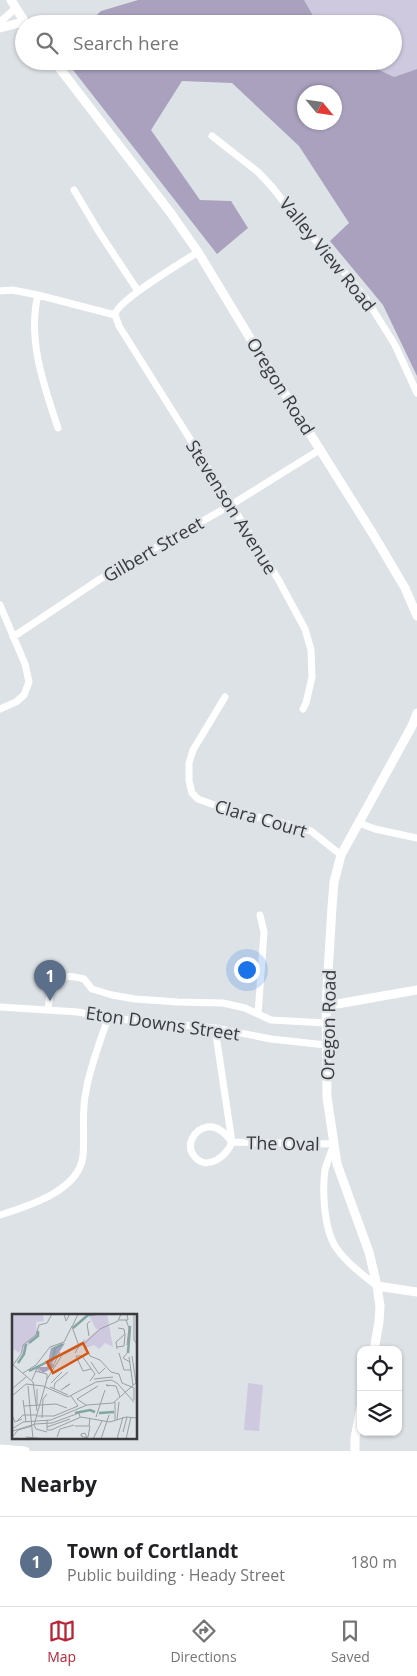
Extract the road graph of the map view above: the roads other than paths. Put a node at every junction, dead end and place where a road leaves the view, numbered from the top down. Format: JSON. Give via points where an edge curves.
{"nodes":[{"id":1,"x":14,"y":4,"type":"edge"},
{"id":2,"x":0,"y":22,"type":"edge"},
{"id":3,"x":15,"y":24,"type":"edge"},
{"id":4,"x":0,"y":28,"type":"edge"},
{"id":5,"x":61,"y":70,"type":"edge"},
{"id":6,"x":212,"y":136,"type":"dead end"},
{"id":7,"x":74,"y":190,"type":"dead end"},
{"id":8,"x":198,"y":252,"type":"junction"},
{"id":9,"x":0,"y":291,"type":"edge"},
{"id":10,"x":138,"y":291,"type":"junction"},
{"id":11,"x":38,"y":295,"type":"junction"},
{"id":12,"x":115,"y":315,"type":"junction"},
{"id":13,"x":417,"y":393,"type":"edge"},
{"id":14,"x":58,"y":428,"type":"dead end"},
{"id":15,"x":321,"y":449,"type":"junction"},
{"id":16,"x":231,"y":505,"type":"junction"},
{"id":17,"x":0,"y":605,"type":"edge"},
{"id":18,"x":416,"y":612,"type":"edge"},
{"id":19,"x":13,"y":637,"type":"junction"},
{"id":20,"x":225,"y":697,"type":"dead end"},
{"id":21,"x":0,"y":709,"type":"edge"},
{"id":22,"x":303,"y":709,"type":"dead end"},
{"id":23,"x":417,"y":712,"type":"edge"},
{"id":24,"x":360,"y":823,"type":"junction"},
{"id":25,"x":417,"y":838,"type":"edge"},
{"id":26,"x":341,"y":855,"type":"junction"},
{"id":27,"x":260,"y":915,"type":"dead end"},
{"id":28,"x":417,"y":990,"type":"edge"},
{"id":29,"x":326,"y":1006,"type":"junction"},
{"id":30,"x":0,"y":1007,"type":"edge"},
{"id":31,"x":48,"y":1010,"type":"junction"},
{"id":32,"x":258,"y":1014,"type":"junction"},
{"id":33,"x":108,"y":1018,"type":"junction"},
{"id":34,"x":326,"y":1024,"type":"junction"},
{"id":35,"x":215,"y":1028,"type":"junction"},
{"id":36,"x":326,"y":1045,"type":"junction"},
{"id":37,"x":232,"y":1142,"type":"junction"},
{"id":38,"x":334,"y":1144,"type":"junction"},
{"id":39,"x":0,"y":1215,"type":"edge"},
{"id":40,"x":377,"y":1286,"type":"junction"},
{"id":41,"x":417,"y":1292,"type":"edge"},
{"id":42,"x":375,"y":1346,"type":"edge"},
{"id":43,"x":357,"y":1425,"type":"edge"},
{"id":44,"x":0,"y":1449,"type":"edge"},
{"id":45,"x":25,"y":1451,"type":"edge"},
{"id":46,"x":355,"y":1451,"type":"edge"}],
"edges":[{"from":1,"to":2,"type":"street"},
{"from":3,"to":4,"type":"street"},
{"from":5,"to":8,"type":"street","name":"Oregon Road"},
{"from":6,"to":13,"type":"street","name":"Valley View Road","via":[[258,172],[368,300],[395,345]]},
{"from":7,"to":10,"type":"street"},
{"from":8,"to":10,"type":"street"},
{"from":8,"to":15,"type":"street","name":"Oregon Road"},
{"from":9,"to":11,"type":"street"},
{"from":10,"to":12,"type":"street","via":[[118,307]]},
{"from":11,"to":12,"type":"street"},
{"from":11,"to":14,"type":"street","via":[[34,335]]},
{"from":12,"to":16,"type":"street","name":"Stevenson Avenue"},
{"from":15,"to":16,"type":"street","name":"Gilbert Street"},
{"from":15,"to":18,"type":"street","name":"Oregon Road","via":[[405,588]]},
{"from":16,"to":19,"type":"street","name":"Gilbert Street","via":[[100,579]]},
{"from":16,"to":22,"type":"street","name":"Stevenson Avenue","via":[[278,579],[305,630],[311,650],[312,677]]},
{"from":17,"to":19,"type":"street"},
{"from":19,"to":21,"type":"street","via":[[29,682],[24,695]]},
{"from":20,"to":26,"type":"street","name":"Clara Court","via":[[193,750],[189,763],[192,793],[198,799],[228,810],[311,831]]},
{"from":23,"to":24,"type":"street","name":"Oregon Road"},
{"from":24,"to":25,"type":"street"},
{"from":24,"to":26,"type":"street","name":"Oregon Road"},
{"from":26,"to":29,"type":"street","name":"Oregon Road","via":[[334,882]]},
{"from":27,"to":32,"type":"street","via":[[264,932]]},
{"from":28,"to":29,"type":"street"},
{"from":29,"to":34,"type":"street","name":"Oregon Road"},
{"from":30,"to":31,"type":"street","name":"Eton Downs Street"},
{"from":31,"to":32,"type":"street","via":[[51,985],[67,976],[84,978],[92,989],[112,995],[222,1003]]},
{"from":31,"to":33,"type":"street","name":"Eton Downs Street"},
{"from":32,"to":34,"type":"street","via":[[276,1021]]},
{"from":33,"to":35,"type":"street","name":"Eton Downs Street"},
{"from":33,"to":39,"type":"street","via":[[86,1092],[83,1156],[75,1175],[63,1188]]},
{"from":34,"to":36,"type":"street","name":"Oregon Road"},
{"from":35,"to":36,"type":"street","name":"Eton Downs Street"},
{"from":35,"to":37,"type":"street","name":"The Oval"},
{"from":36,"to":38,"type":"street","name":"Oregon Road","via":[[327,1097]]},
{"from":37,"to":37,"type":"street","name":"The Oval","via":[[226,1153],[212,1162],[198,1160],[190,1148],[197,1130],[211,1127],[227,1135]]},
{"from":37,"to":38,"type":"street","name":"The Oval"},
{"from":38,"to":40,"type":"street","name":"Oregon Road"},
{"from":38,"to":40,"type":"street","via":[[325,1170],[324,1189],[326,1218],[332,1240],[348,1262]]},
{"from":40,"to":41,"type":"street"},
{"from":40,"to":42,"type":"street","name":"Oregon Road","via":[[380,1306]]},
{"from":43,"to":46,"type":"street"},
{"from":44,"to":45,"type":"street"}]}
